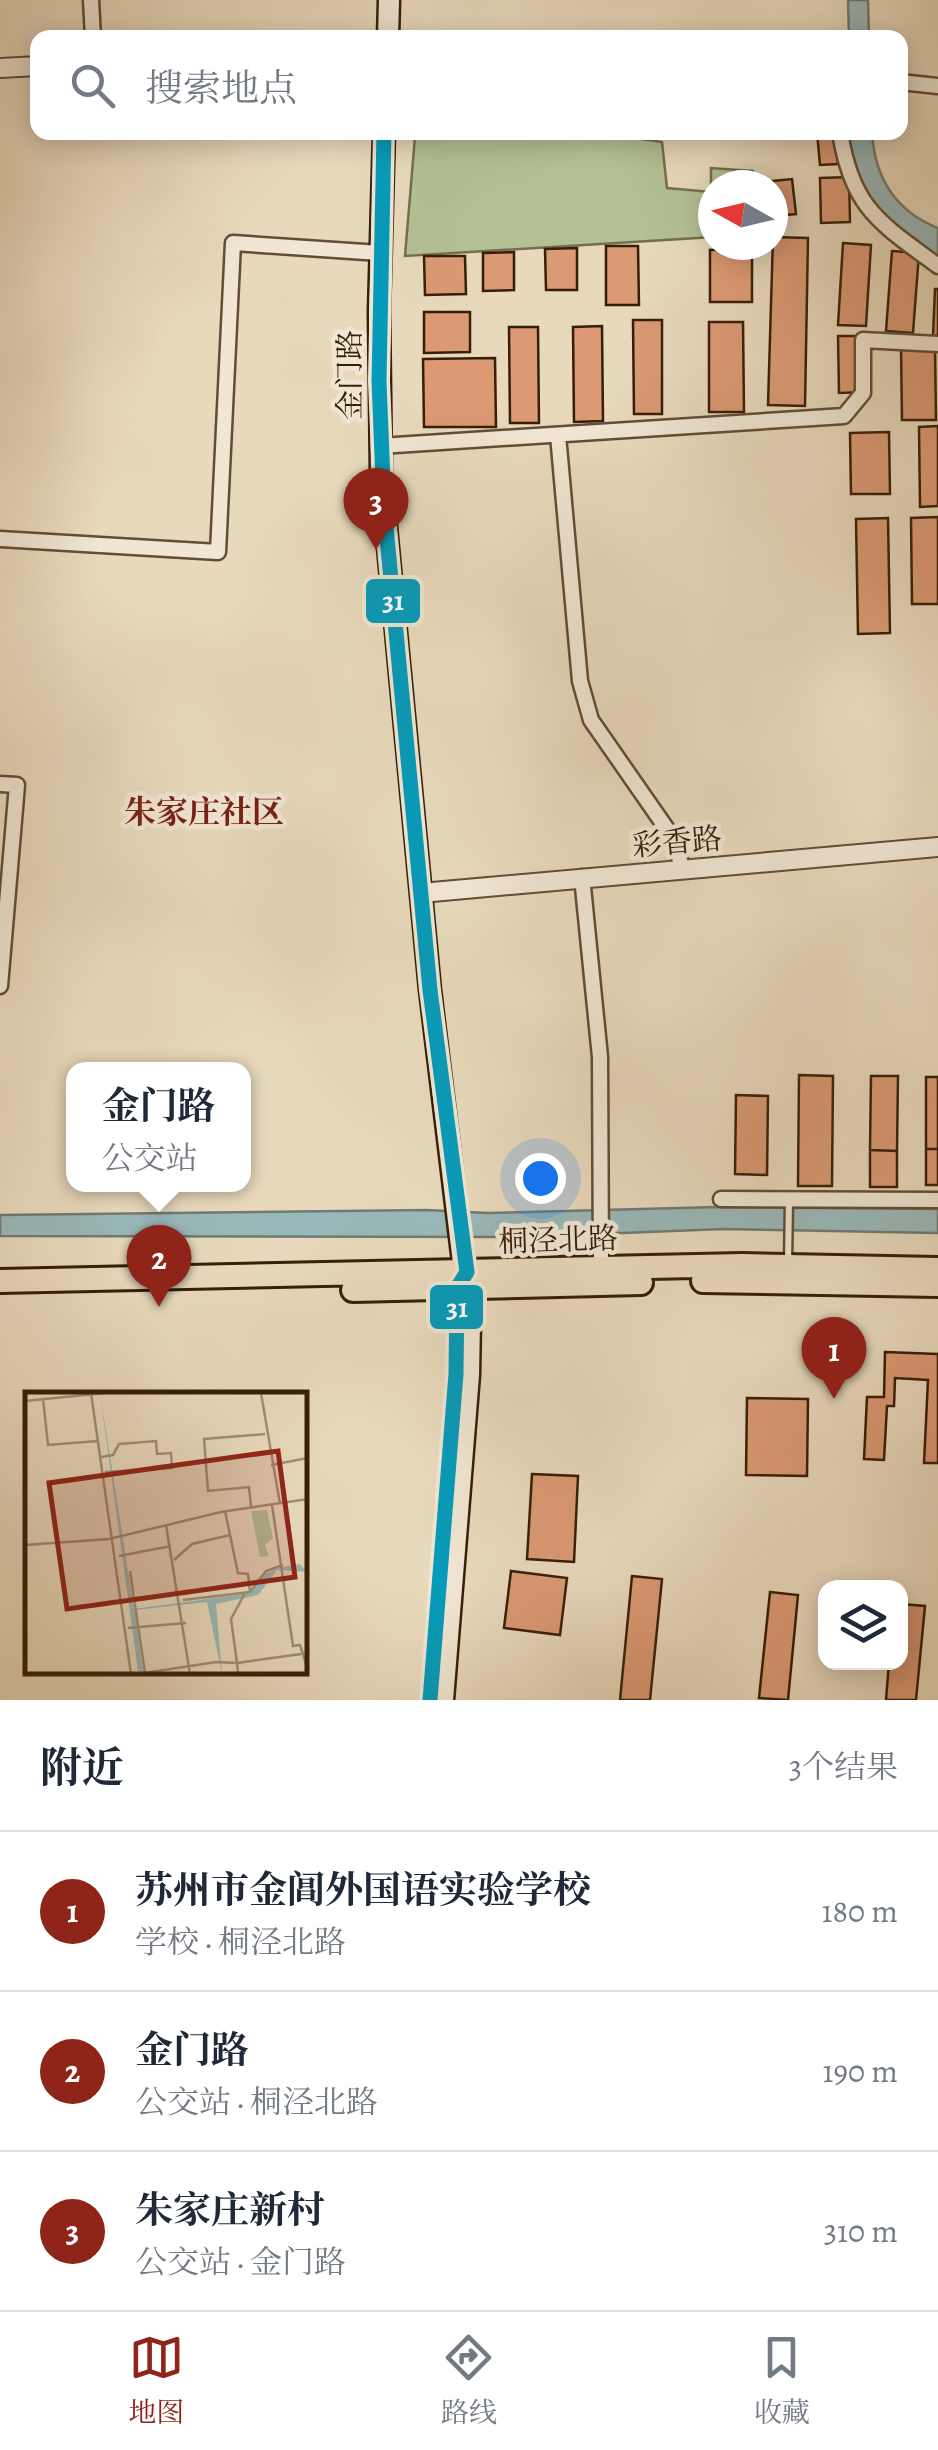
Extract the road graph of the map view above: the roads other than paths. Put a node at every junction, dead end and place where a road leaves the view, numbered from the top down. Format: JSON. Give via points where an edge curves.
{"nodes":[{"id":1,"x":91,"y":0,"type":"edge"},
{"id":2,"x":389,"y":0,"type":"edge"},
{"id":3,"x":93,"y":30,"type":"edge"},
{"id":4,"x":388,"y":30,"type":"edge"},
{"id":5,"x":30,"y":66,"type":"edge"},
{"id":6,"x":0,"y":68,"type":"edge"},
{"id":7,"x":908,"y":83,"type":"edge"},
{"id":8,"x":938,"y":86,"type":"edge"},
{"id":9,"x":384,"y":140,"type":"edge"},
{"id":10,"x":841,"y":140,"type":"edge"},
{"id":11,"x":380,"y":254,"type":"junction"},
{"id":12,"x":938,"y":266,"type":"edge"},
{"id":13,"x":938,"y":344,"type":"edge"},
{"id":14,"x":558,"y":434,"type":"junction"},
{"id":15,"x":380,"y":446,"type":"junction"},
{"id":16,"x":0,"y":539,"type":"edge"},
{"id":17,"x":0,"y":784,"type":"edge"},
{"id":18,"x":938,"y":848,"type":"edge"},
{"id":19,"x":684,"y":869,"type":"junction"},
{"id":20,"x":582,"y":877,"type":"junction"},
{"id":21,"x":421,"y":893,"type":"junction"},
{"id":22,"x":0,"y":986,"type":"edge"},
{"id":23,"x":721,"y":1199,"type":"dead end"},
{"id":24,"x":938,"y":1200,"type":"edge"},
{"id":25,"x":789,"y":1202,"type":"junction"},
{"id":26,"x":788,"y":1264,"type":"junction"},
{"id":27,"x":600,"y":1268,"type":"junction"},
{"id":28,"x":938,"y":1269,"type":"edge"},
{"id":29,"x":464,"y":1274,"type":"junction"},
{"id":30,"x":0,"y":1281,"type":"edge"},
{"id":31,"x":938,"y":1285,"type":"edge"},
{"id":32,"x":0,"y":1295,"type":"edge"},
{"id":33,"x":430,"y":1700,"type":"edge"},
{"id":34,"x":443,"y":1700,"type":"edge"}],
"edges":[{"from":1,"to":3,"type":"street"},
{"from":2,"to":4,"type":"main road"},
{"from":5,"to":6,"type":"street"},
{"from":7,"to":8,"type":"street"},
{"from":9,"to":11,"type":"main road","name":"金门路"},
{"from":10,"to":12,"type":"street","via":[[864,206]]},
{"from":11,"to":15,"type":"main road","name":"金门路"},
{"from":11,"to":16,"type":"street","via":[[233,243],[218,552]]},
{"from":13,"to":14,"type":"street","via":[[862,340],[864,392],[844,416]]},
{"from":14,"to":15,"type":"street"},
{"from":14,"to":19,"type":"street","via":[[580,681],[591,720],[671,835]]},
{"from":15,"to":21,"type":"main road","name":"金门路"},
{"from":17,"to":22,"type":"street","via":[[17,785]]},
{"from":18,"to":19,"type":"street","name":"彩香路"},
{"from":19,"to":20,"type":"street","name":"彩香路"},
{"from":20,"to":21,"type":"street","name":"彩香路"},
{"from":20,"to":27,"type":"street","via":[[600,1057]]},
{"from":21,"to":29,"type":"main road","name":"金门路"},
{"from":23,"to":25,"type":"street"},
{"from":24,"to":25,"type":"street"},
{"from":25,"to":26,"type":"lane"},
{"from":26,"to":27,"type":"main road","name":"桐泾北路"},
{"from":26,"to":28,"type":"main road","name":"桐泾北路"},
{"from":27,"to":29,"type":"main road","name":"桐泾北路"},
{"from":29,"to":30,"type":"main road","name":"桐泾北路"},
{"from":29,"to":31,"type":"main road","name":"桐泾北路"},
{"from":29,"to":32,"type":"main road","name":"桐泾北路"},
{"from":29,"to":33,"type":"main road","name":"金门路"},
{"from":29,"to":34,"type":"main road","name":"金门路","via":[[469,1375]]}]}
